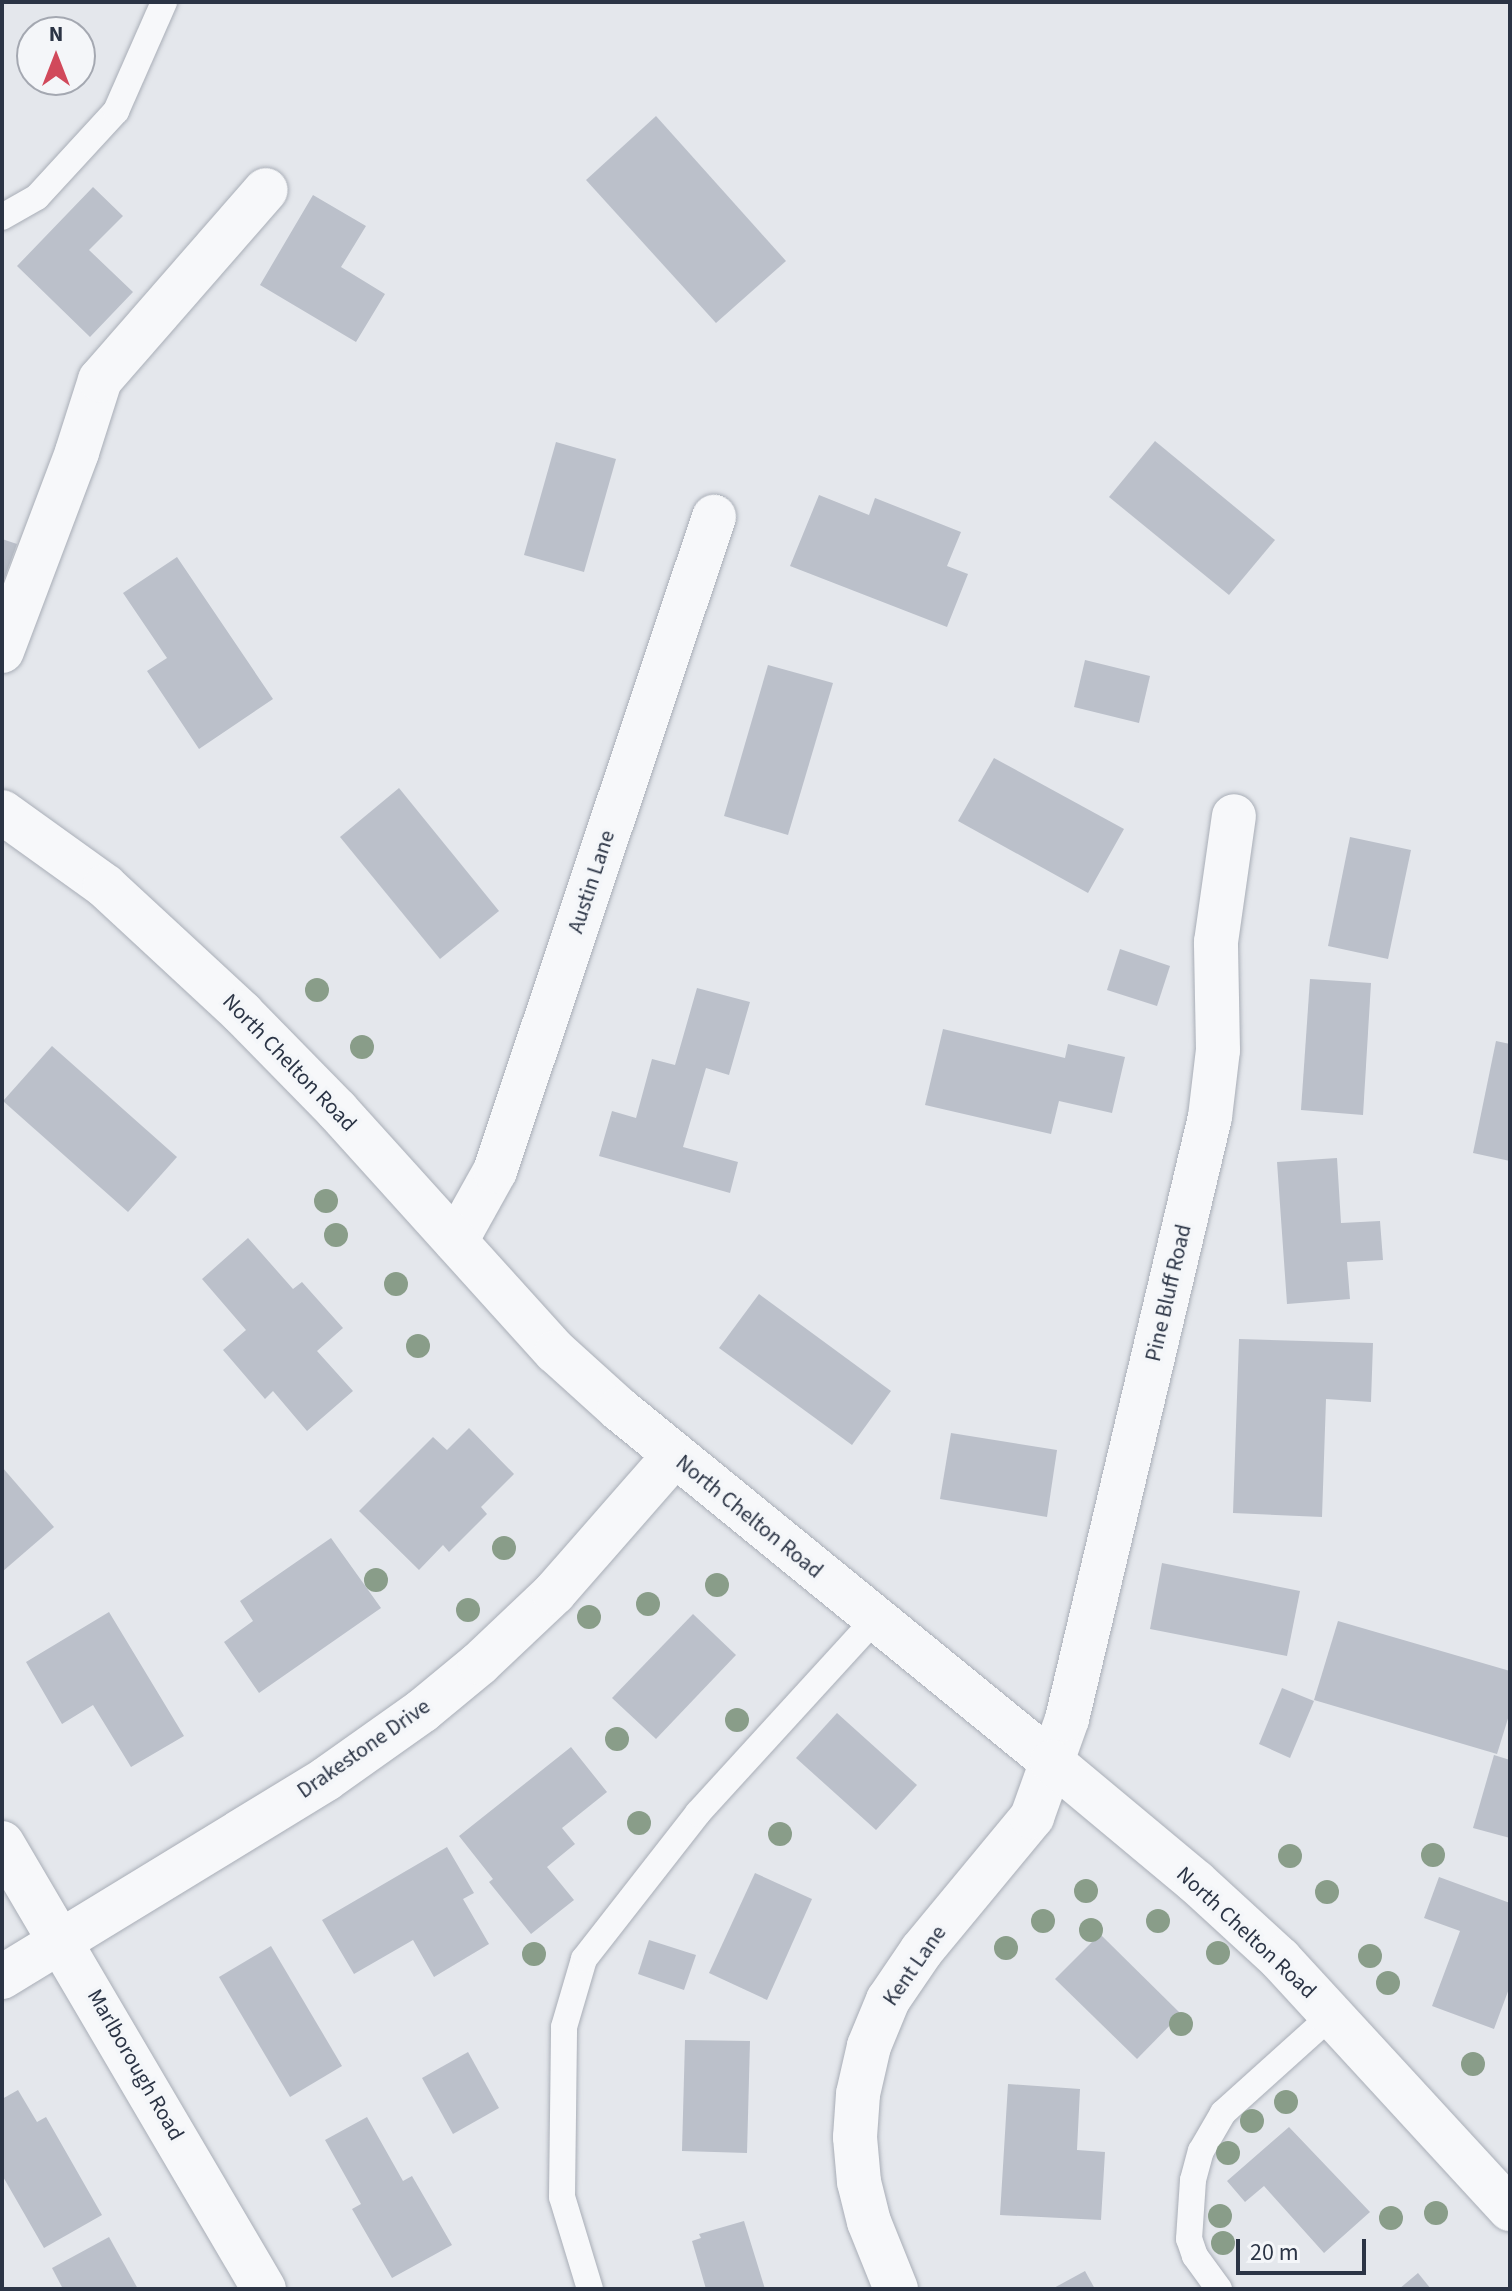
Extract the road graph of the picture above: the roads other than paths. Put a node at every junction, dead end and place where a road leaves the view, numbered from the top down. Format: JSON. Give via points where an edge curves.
{"nodes":[{"id":1,"x":164,"y":2,"type":"edge"},
{"id":2,"x":266,"y":190,"type":"dead end"},
{"id":3,"x":2,"y":217,"type":"edge"},
{"id":4,"x":714,"y":517,"type":"dead end"},
{"id":5,"x":2,"y":651,"type":"edge"},
{"id":6,"x":2,"y":812,"type":"edge"},
{"id":7,"x":1234,"y":816,"type":"dead end"},
{"id":8,"x":456,"y":1241,"type":"junction"},
{"id":9,"x":674,"y":1456,"type":"junction"},
{"id":10,"x":875,"y":1619,"type":"junction"},
{"id":11,"x":1052,"y":1762,"type":"junction"},
{"id":12,"x":2,"y":1843,"type":"edge"},
{"id":13,"x":62,"y":1941,"type":"junction"},
{"id":14,"x":2,"y":1977,"type":"edge"},
{"id":15,"x":1332,"y":2015,"type":"junction"},
{"id":16,"x":1510,"y":2209,"type":"edge"},
{"id":17,"x":264,"y":2289,"type":"edge"},
{"id":18,"x":590,"y":2289,"type":"edge"},
{"id":19,"x":896,"y":2289,"type":"edge"},
{"id":20,"x":1219,"y":2289,"type":"edge"}],
"edges":[{"from":1,"to":3,"type":"lane","via":[[116,111],[37,197]]},
{"from":2,"to":5,"type":"street","via":[[100,380]]},
{"from":4,"to":8,"type":"street","name":"Austin Lane","via":[[495,1171]]},
{"from":6,"to":8,"type":"street","name":"North Chelton Road","via":[[105,886],[242,1013]]},
{"from":7,"to":11,"type":"street","name":"Pine Bluff Road","via":[[1216,942],[1218,1050],[1210,1117],[1067,1719]]},
{"from":8,"to":9,"type":"street","name":"North Chelton Road","via":[[556,1352]]},
{"from":9,"to":10,"type":"street","name":"North Chelton Road"},
{"from":9,"to":13,"type":"street","name":"Drakestone Drive","via":[[554,1593],[422,1711],[326,1779]]},
{"from":10,"to":11,"type":"street","name":"North Chelton Road"},
{"from":10,"to":18,"type":"lane","via":[[698,1813],[584,1959],[564,2027],[562,2197]]},
{"from":11,"to":15,"type":"street","name":"North Chelton Road","via":[[1196,1882]]},
{"from":11,"to":19,"type":"street","name":"Kent Lane","via":[[1032,1817],[922,1950],[888,2000],[869,2046],[856,2122],[859,2182]]},
{"from":12,"to":13,"type":"street","name":"Marlborough Road"},
{"from":13,"to":14,"type":"street","name":"Drakestone Drive"},
{"from":13,"to":17,"type":"street","name":"Marlborough Road"},
{"from":15,"to":16,"type":"street","name":"North Chelton Road"},
{"from":15,"to":20,"type":"lane","via":[[1223,2113],[1201,2151],[1193,2180],[1189,2239]]}]}
